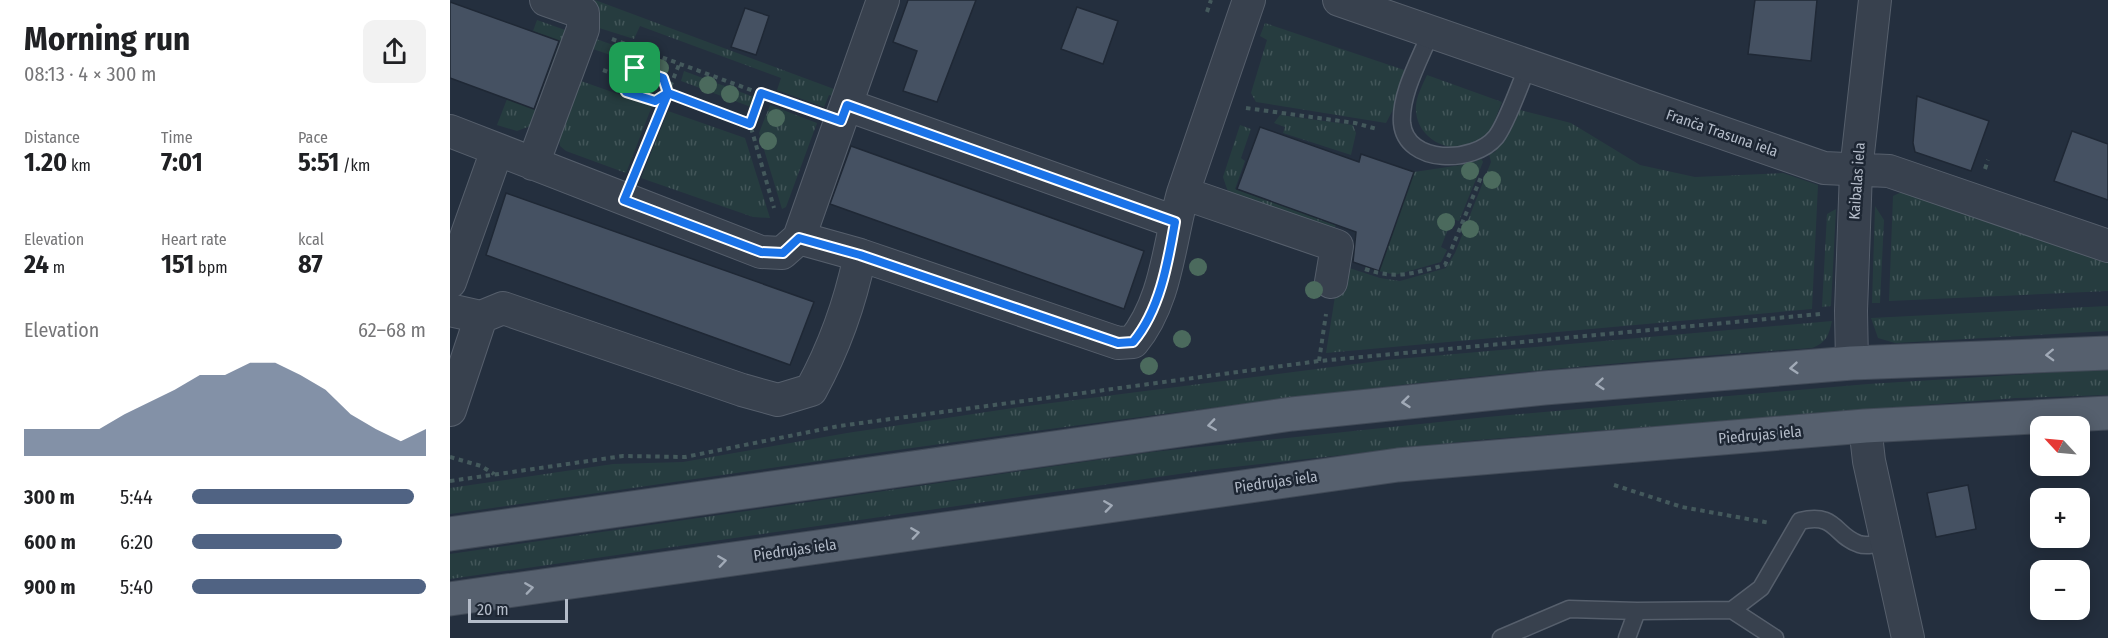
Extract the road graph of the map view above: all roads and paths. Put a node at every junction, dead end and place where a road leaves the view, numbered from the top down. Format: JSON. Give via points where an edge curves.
{"nodes":[{"id":1,"x":546,"y":0,"type":"edge"},
{"id":2,"x":883,"y":0,"type":"edge"},
{"id":3,"x":1211,"y":0,"type":"edge"},
{"id":4,"x":1249,"y":0,"type":"edge"},
{"id":5,"x":1339,"y":0,"type":"edge"},
{"id":6,"x":1875,"y":0,"type":"edge"},
{"id":7,"x":1207,"y":12,"type":"dead end"},
{"id":8,"x":583,"y":29,"type":"junction"},
{"id":9,"x":1431,"y":32,"type":"junction"},
{"id":10,"x":573,"y":58,"type":"junction"},
{"id":11,"x":680,"y":62,"type":"junction"},
{"id":12,"x":1528,"y":66,"type":"junction"},
{"id":13,"x":617,"y":75,"type":"junction"},
{"id":14,"x":668,"y":93,"type":"junction"},
{"id":15,"x":761,"y":93,"type":"junction"},
{"id":16,"x":1242,"y":107,"type":"dead end"},
{"id":17,"x":844,"y":113,"type":"junction"},
{"id":18,"x":750,"y":124,"type":"junction"},
{"id":19,"x":1402,"y":127,"type":"junction"},
{"id":20,"x":450,"y":131,"type":"edge"},
{"id":21,"x":1480,"y":149,"type":"junction"},
{"id":22,"x":497,"y":150,"type":"junction"},
{"id":23,"x":533,"y":164,"type":"junction"},
{"id":24,"x":1856,"y":171,"type":"junction"},
{"id":25,"x":624,"y":200,"type":"junction"},
{"id":26,"x":1179,"y":207,"type":"junction"},
{"id":27,"x":801,"y":231,"type":"junction"},
{"id":28,"x":2108,"y":246,"type":"edge"},
{"id":29,"x":860,"y":255,"type":"junction"},
{"id":30,"x":1332,"y":270,"type":"junction"},
{"id":31,"x":450,"y":282,"type":"edge"},
{"id":32,"x":450,"y":310,"type":"edge"},
{"id":33,"x":1851,"y":311,"type":"junction"},
{"id":34,"x":481,"y":317,"type":"junction"},
{"id":35,"x":2108,"y":353,"type":"edge"},
{"id":36,"x":1319,"y":361,"type":"junction"},
{"id":37,"x":1852,"y":363,"type":"junction"},
{"id":38,"x":450,"y":410,"type":"edge"},
{"id":39,"x":2108,"y":413,"type":"edge"},
{"id":40,"x":1865,"y":426,"type":"junction"},
{"id":41,"x":450,"y":457,"type":"edge"},
{"id":42,"x":494,"y":474,"type":"junction"},
{"id":43,"x":450,"y":481,"type":"edge"},
{"id":44,"x":1614,"y":485,"type":"dead end"},
{"id":45,"x":1800,"y":521,"type":"junction"},
{"id":46,"x":450,"y":534,"type":"edge"},
{"id":47,"x":1888,"y":542,"type":"junction"},
{"id":48,"x":450,"y":599,"type":"edge"},
{"id":49,"x":1732,"y":610,"type":"junction"},
{"id":50,"x":1637,"y":611,"type":"junction"},
{"id":51,"x":1501,"y":638,"type":"edge"},
{"id":52,"x":1628,"y":638,"type":"edge"},
{"id":53,"x":1775,"y":638,"type":"edge"},
{"id":54,"x":1908,"y":638,"type":"edge"}],
"edges":[{"from":1,"to":8,"type":"street","via":[[584,13]]},
{"from":2,"to":17,"type":"street"},
{"from":3,"to":7,"type":"path"},
{"from":4,"to":26,"type":"street"},
{"from":5,"to":9,"type":"street","name":"Franča Trasuna iela"},
{"from":6,"to":24,"type":"street","name":"Kaibalas iela"},
{"from":8,"to":10,"type":"street"},
{"from":8,"to":11,"type":"path"},
{"from":9,"to":12,"type":"street","name":"Franča Trasuna iela"},
{"from":9,"to":19,"type":"lane","via":[[1402,109]]},
{"from":10,"to":13,"type":"path"},
{"from":10,"to":23,"type":"street"},
{"from":11,"to":14,"type":"path"},
{"from":11,"to":15,"type":"path"},
{"from":12,"to":21,"type":"lane","via":[[1496,137]]},
{"from":12,"to":24,"type":"street","name":"Franča Trasuna iela","via":[[1824,168]]},
{"from":13,"to":14,"type":"path","via":[[635,68],[663,78]]},
{"from":13,"to":14,"type":"path","via":[[626,92],[655,101]]},
{"from":14,"to":18,"type":"path"},
{"from":14,"to":25,"type":"path"},
{"from":15,"to":17,"type":"path"},
{"from":15,"to":18,"type":"path"},
{"from":16,"to":19,"type":"path","via":[[1385,131]]},
{"from":17,"to":26,"type":"street"},
{"from":17,"to":27,"type":"street"},
{"from":18,"to":27,"type":"path","via":[[776,215]]},
{"from":19,"to":21,"type":"lane","via":[[1412,144],[1442,157],[1460,157]]},
{"from":20,"to":22,"type":"street"},
{"from":21,"to":30,"type":"path","via":[[1487,162],[1445,265],[1399,277]]},
{"from":22,"to":23,"type":"street"},
{"from":22,"to":31,"type":"street"},
{"from":23,"to":25,"type":"street"},
{"from":24,"to":28,"type":"street","name":"Franča Trasuna iela","via":[[1889,171]]},
{"from":24,"to":33,"type":"street","name":"Kaibalas iela"},
{"from":25,"to":27,"type":"street","via":[[761,252],[783,253]]},
{"from":26,"to":29,"type":"street","via":[[1168,263],[1145,327],[1133,342],[1118,343]]},
{"from":26,"to":30,"type":"street","via":[[1337,246]]},
{"from":27,"to":29,"type":"street"},
{"from":29,"to":34,"type":"street","via":[[850,302],[826,364],[811,390],[778,400],[504,308]]},
{"from":30,"to":36,"type":"path"},
{"from":32,"to":34,"type":"street"},
{"from":33,"to":36,"type":"path"},
{"from":33,"to":37,"type":"street","name":"Kaibalas iela"},
{"from":34,"to":38,"type":"street"},
{"from":35,"to":37,"type":"main road","one_way":true},
{"from":36,"to":42,"type":"path","via":[[839,426],[685,457],[623,456]]},
{"from":37,"to":46,"type":"main road","one_way":true,"via":[[1544,388],[1292,414]]},
{"from":39,"to":40,"type":"main road","name":"Piedrujas iela"},
{"from":40,"to":47,"type":"street"},
{"from":48,"to":40,"type":"main road","name":"Piedrujas iela","one_way":true,"via":[[1398,465]]},
{"from":41,"to":42,"type":"path"},
{"from":42,"to":43,"type":"path"},
{"from":44,"to":45,"type":"path","via":[[1682,507],[1767,523]]},
{"from":45,"to":47,"type":"lane","via":[[1815,518],[1838,527],[1861,545]]},
{"from":45,"to":49,"type":"lane","via":[[1761,588]]},
{"from":47,"to":54,"type":"street"},
{"from":49,"to":50,"type":"lane"},
{"from":49,"to":53,"type":"lane"},
{"from":50,"to":51,"type":"lane","via":[[1569,609]]},
{"from":50,"to":52,"type":"lane"}]}
